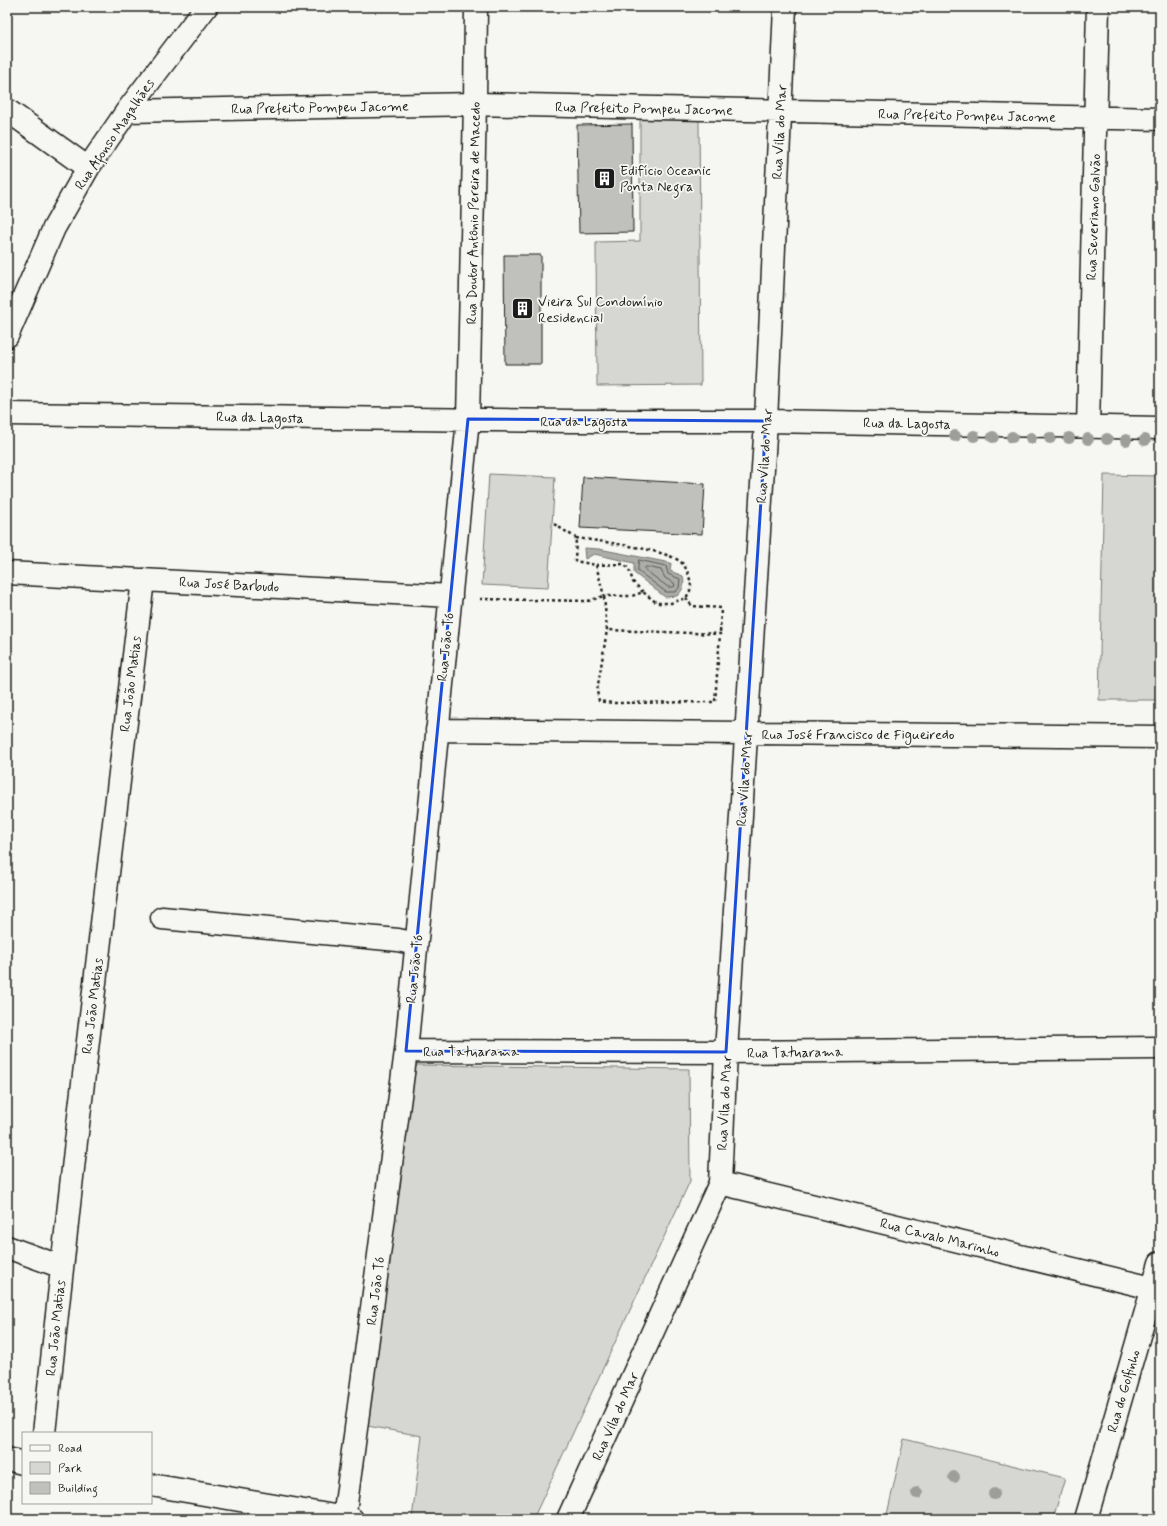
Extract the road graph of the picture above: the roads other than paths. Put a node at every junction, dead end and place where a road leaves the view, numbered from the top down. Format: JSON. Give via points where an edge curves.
{"nodes":[{"id":1,"x":206,"y":7,"type":"edge"},
{"id":2,"x":476,"y":7,"type":"edge"},
{"id":3,"x":785,"y":7,"type":"edge"},
{"id":4,"x":1098,"y":7,"type":"edge"},
{"id":5,"x":475,"y":104,"type":"junction"},
{"id":6,"x":7,"y":110,"type":"edge"},
{"id":7,"x":127,"y":111,"type":"junction"},
{"id":8,"x":780,"y":111,"type":"junction"},
{"id":9,"x":1096,"y":118,"type":"junction"},
{"id":10,"x":1160,"y":119,"type":"edge"},
{"id":11,"x":88,"y":168,"type":"junction"},
{"id":12,"x":7,"y":336,"type":"edge"},
{"id":13,"x":7,"y":414,"type":"edge"},
{"id":14,"x":468,"y":419,"type":"junction"},
{"id":15,"x":766,"y":421,"type":"junction"},
{"id":16,"x":1088,"y":427,"type":"junction"},
{"id":17,"x":1160,"y":428,"type":"edge"},
{"id":18,"x":7,"y":573,"type":"edge"},
{"id":19,"x":143,"y":580,"type":"junction"},
{"id":20,"x":451,"y":596,"type":"junction"},
{"id":21,"x":437,"y":730,"type":"junction"},
{"id":22,"x":747,"y":733,"type":"junction"},
{"id":23,"x":1160,"y":737,"type":"edge"},
{"id":24,"x":162,"y":918,"type":"dead end"},
{"id":25,"x":416,"y":944,"type":"junction"},
{"id":26,"x":1160,"y":1048,"type":"edge"},
{"id":27,"x":406,"y":1051,"type":"junction"},
{"id":28,"x":726,"y":1052,"type":"junction"},
{"id":29,"x":720,"y":1183,"type":"junction"},
{"id":30,"x":7,"y":1247,"type":"edge"},
{"id":31,"x":1160,"y":1263,"type":"edge"},
{"id":32,"x":62,"y":1267,"type":"junction"},
{"id":33,"x":1156,"y":1289,"type":"edge"},
{"id":34,"x":44,"y":1432,"type":"edge"},
{"id":35,"x":7,"y":1460,"type":"edge"},
{"id":36,"x":22,"y":1463,"type":"edge"},
{"id":37,"x":152,"y":1485,"type":"edge"},
{"id":38,"x":347,"y":1518,"type":"edge"},
{"id":39,"x":568,"y":1519,"type":"edge"},
{"id":40,"x":1086,"y":1519,"type":"edge"}],
"edges":[{"from":1,"to":7,"type":"street","name":"Rua Afonso Magalhães"},
{"from":2,"to":5,"type":"street","name":"Rua Doutor Antônio Pereira de Macedo"},
{"from":3,"to":8,"type":"street","name":"Rua Vila do Mar"},
{"from":4,"to":9,"type":"street","name":"Rua Severiano Galvão"},
{"from":5,"to":7,"type":"street","name":"Rua Prefeito Pompeu Jacome"},
{"from":5,"to":8,"type":"street","name":"Rua Prefeito Pompeu Jacome"},
{"from":5,"to":14,"type":"street","name":"Rua Doutor Antônio Pereira de Macedo"},
{"from":6,"to":11,"type":"street"},
{"from":7,"to":11,"type":"street","name":"Rua Afonso Magalhães"},
{"from":8,"to":9,"type":"street","name":"Rua Prefeito Pompeu Jacome"},
{"from":8,"to":15,"type":"street","name":"Rua Vila do Mar"},
{"from":9,"to":10,"type":"street","name":"Rua Prefeito Pompeu Jacome"},
{"from":9,"to":16,"type":"street","name":"Rua Severiano Galvão"},
{"from":11,"to":12,"type":"street","name":"Rua Afonso Magalhães","via":[[54,228]]},
{"from":13,"to":14,"type":"street","name":"Rua da Lagosta"},
{"from":14,"to":15,"type":"street","name":"Rua da Lagosta"},
{"from":14,"to":20,"type":"street","name":"Rua João Tó"},
{"from":15,"to":16,"type":"street","name":"Rua da Lagosta"},
{"from":15,"to":22,"type":"street","name":"Rua Vila do Mar"},
{"from":16,"to":17,"type":"street","name":"Rua da Lagosta"},
{"from":18,"to":19,"type":"street","name":"Rua José Barbudo"},
{"from":19,"to":20,"type":"street","name":"Rua José Barbudo"},
{"from":19,"to":32,"type":"street","name":"Rua João Matias"},
{"from":20,"to":21,"type":"street","name":"Rua João Tó"},
{"from":21,"to":22,"type":"street","name":"Rua José Francisco de Figueiredo"},
{"from":21,"to":25,"type":"street","name":"Rua João Tó"},
{"from":22,"to":23,"type":"street","name":"Rua José Francisco de Figueiredo"},
{"from":22,"to":28,"type":"street","name":"Rua Vila do Mar"},
{"from":24,"to":25,"type":"street","via":[[398,940]]},
{"from":25,"to":27,"type":"street","name":"Rua João Tó"},
{"from":26,"to":28,"type":"street","name":"Rua Tatuarama"},
{"from":27,"to":28,"type":"street","name":"Rua Tatuarama"},
{"from":27,"to":38,"type":"street","name":"Rua João Tó"},
{"from":28,"to":29,"type":"street","name":"Rua Vila do Mar"},
{"from":29,"to":33,"type":"street","name":"Rua Cavalo Marinho"},
{"from":29,"to":39,"type":"street","name":"Rua Vila do Mar"},
{"from":30,"to":32,"type":"street"},
{"from":31,"to":33,"type":"street","name":"Rua do Golfinho"},
{"from":32,"to":34,"type":"street","name":"Rua João Matias"},
{"from":33,"to":40,"type":"street","name":"Rua do Golfinho"},
{"from":35,"to":36,"type":"street"},
{"from":37,"to":38,"type":"street"}]}
